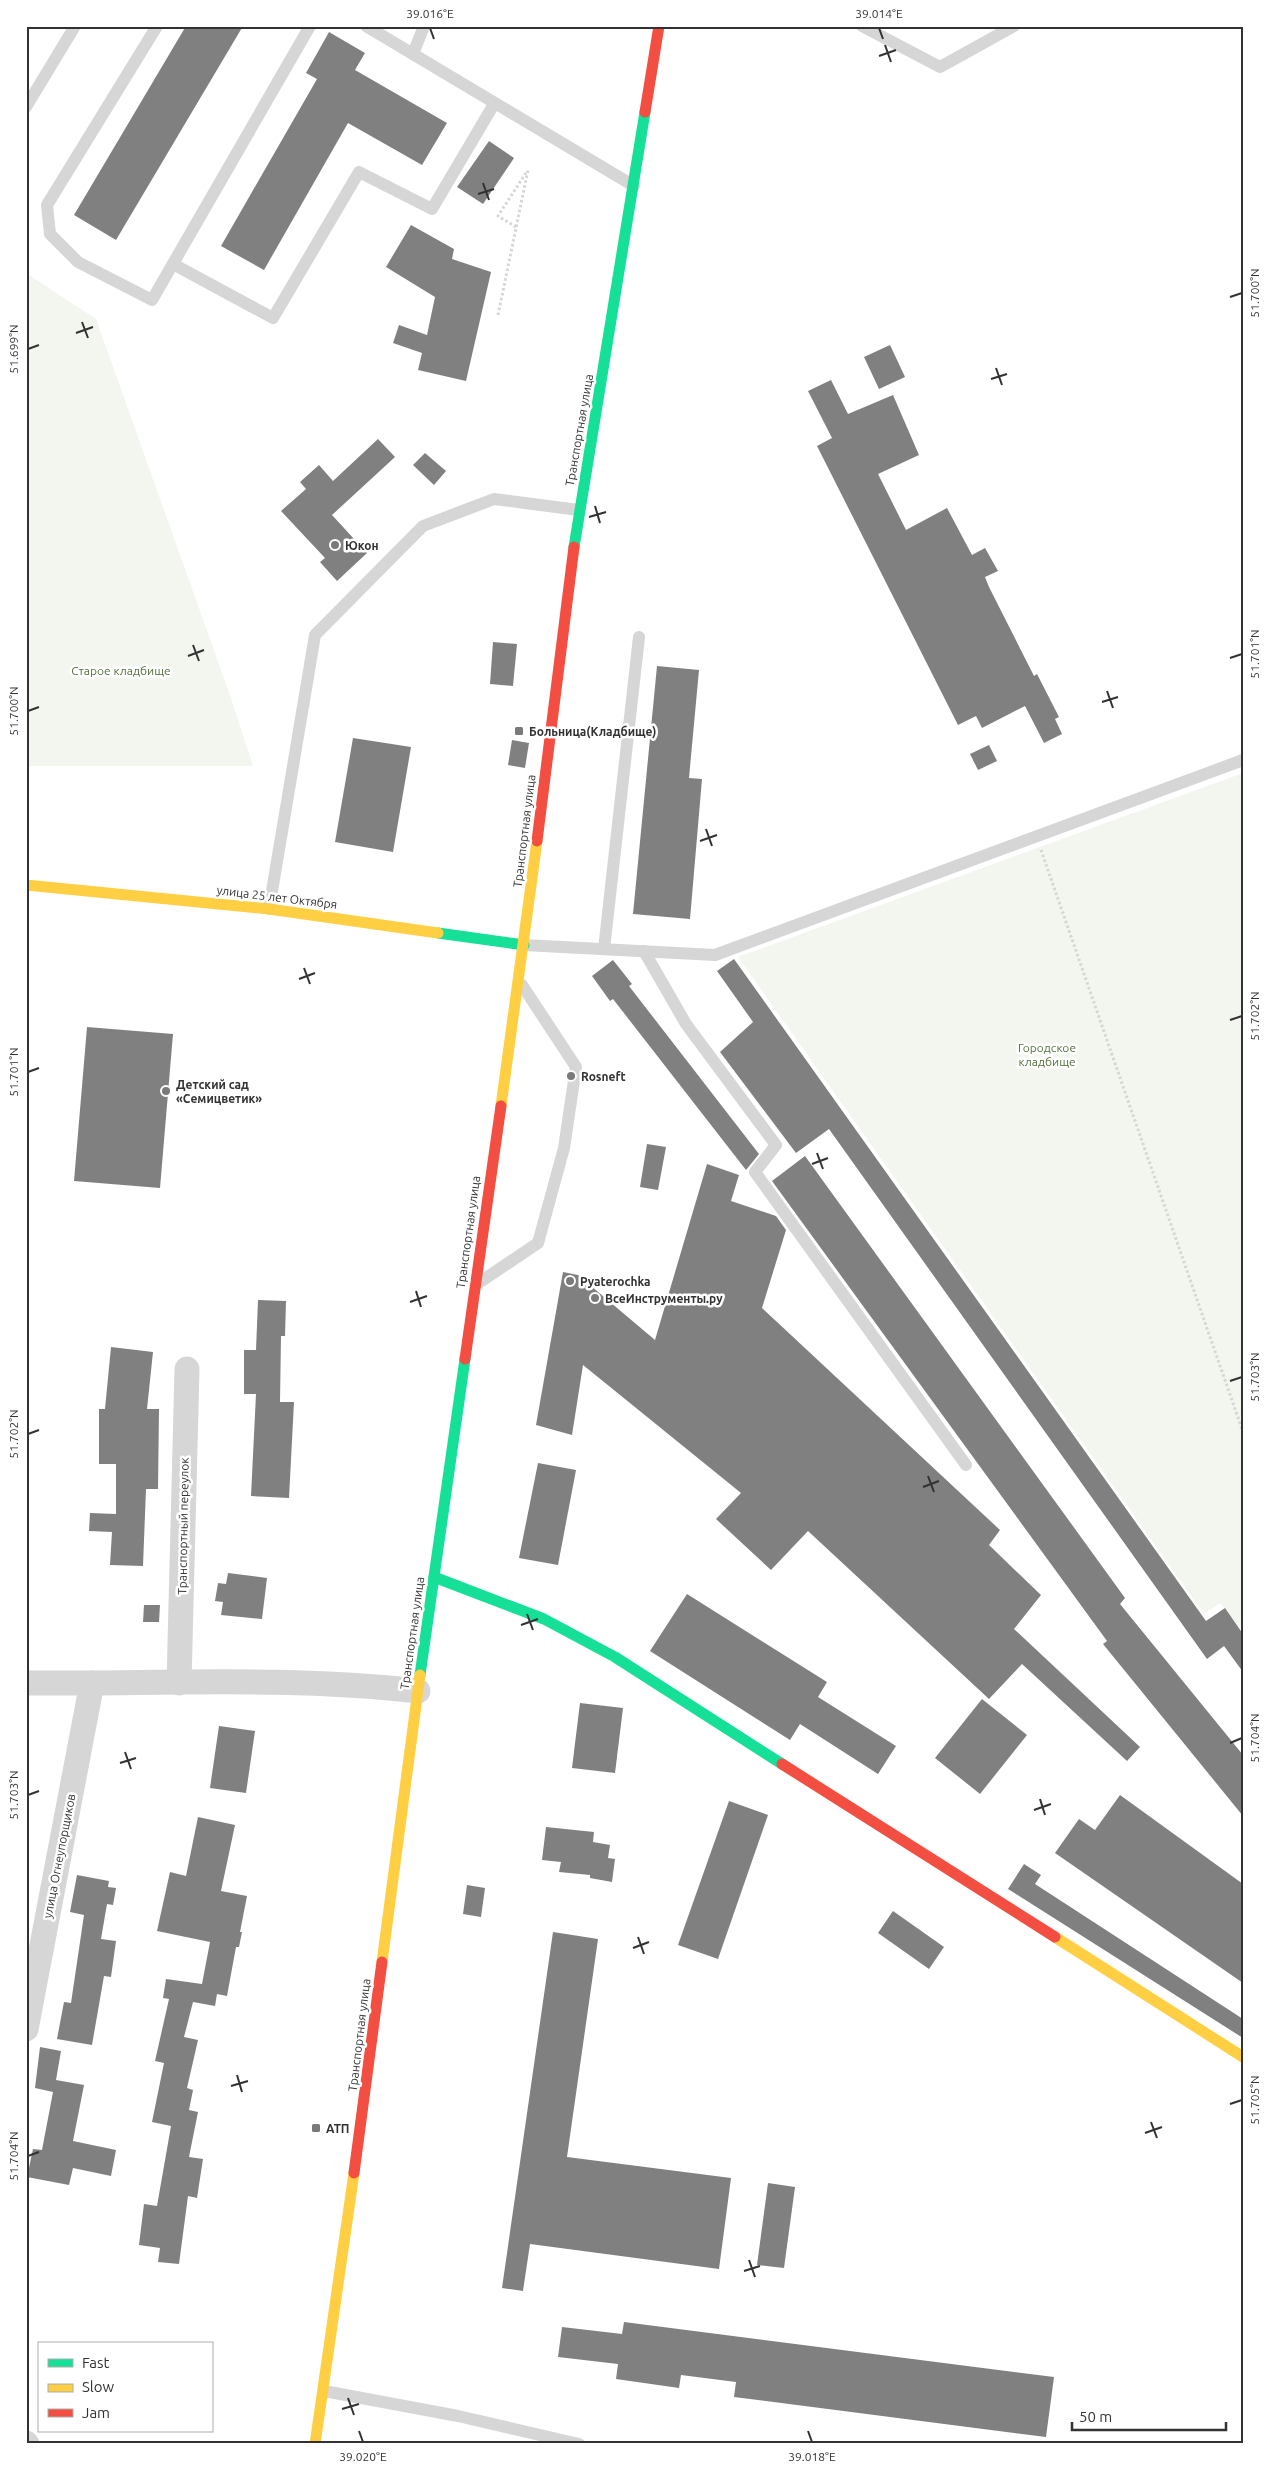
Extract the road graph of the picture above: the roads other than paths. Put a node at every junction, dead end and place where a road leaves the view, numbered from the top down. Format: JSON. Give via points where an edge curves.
{"nodes":[{"id":1,"x":75,"y":26,"type":"edge"},
{"id":2,"x":157,"y":26,"type":"edge"},
{"id":3,"x":310,"y":26,"type":"edge"},
{"id":4,"x":366,"y":26,"type":"edge"},
{"id":5,"x":424,"y":26,"type":"edge"},
{"id":6,"x":659,"y":26,"type":"edge"},
{"id":7,"x":1014,"y":26,"type":"edge"},
{"id":8,"x":869,"y":28,"type":"edge"},
{"id":9,"x":414,"y":54,"type":"junction"},
{"id":10,"x":494,"y":104,"type":"junction"},
{"id":11,"x":26,"y":107,"type":"edge"},
{"id":12,"x":634,"y":186,"type":"junction"},
{"id":13,"x":173,"y":264,"type":"junction"},
{"id":14,"x":579,"y":510,"type":"junction"},
{"id":15,"x":638,"y":637,"type":"dead end"},
{"id":16,"x":1243,"y":760,"type":"edge"},
{"id":17,"x":26,"y":885,"type":"edge"},
{"id":18,"x":269,"y":909,"type":"junction"},
{"id":19,"x":524,"y":945,"type":"junction"},
{"id":20,"x":604,"y":949,"type":"junction"},
{"id":21,"x":644,"y":951,"type":"junction"},
{"id":22,"x":517,"y":979,"type":"junction"},
{"id":23,"x":475,"y":1285,"type":"junction"},
{"id":24,"x":187,"y":1369,"type":"dead end"},
{"id":25,"x":966,"y":1465,"type":"dead end"},
{"id":26,"x":434,"y":1577,"type":"junction"},
{"id":27,"x":26,"y":1683,"type":"edge"},
{"id":28,"x":92,"y":1683,"type":"junction"},
{"id":29,"x":180,"y":1683,"type":"junction"},
{"id":30,"x":418,"y":1691,"type":"junction"},
{"id":31,"x":26,"y":2029,"type":"edge"},
{"id":32,"x":1243,"y":2057,"type":"edge"},
{"id":33,"x":324,"y":2391,"type":"junction"},
{"id":34,"x":315,"y":2444,"type":"edge"},
{"id":35,"x":579,"y":2444,"type":"edge"}],
"edges":[{"from":1,"to":11,"type":"lane"},
{"from":2,"to":13,"type":"lane","via":[[47,205],[50,234],[78,262],[152,300]]},
{"from":3,"to":13,"type":"lane"},
{"from":4,"to":9,"type":"lane"},
{"from":5,"to":9,"type":"lane"},
{"from":6,"to":12,"type":"main road","name":"Транспортная улица"},
{"from":7,"to":8,"type":"lane","via":[[940,67]]},
{"from":9,"to":10,"type":"lane"},
{"from":10,"to":12,"type":"lane"},
{"from":10,"to":13,"type":"lane","via":[[432,209],[359,172],[273,318]]},
{"from":12,"to":14,"type":"main road","name":"Транспортная улица"},
{"from":14,"to":18,"type":"lane","via":[[494,499],[423,526],[315,635]]},
{"from":14,"to":19,"type":"main road","name":"Транспортная улица"},
{"from":15,"to":20,"type":"lane"},
{"from":16,"to":21,"type":"lane","via":[[715,955]]},
{"from":17,"to":18,"type":"main road","name":"улица 25 лет Октября"},
{"from":18,"to":19,"type":"main road","name":"улица 25 лет Октября"},
{"from":19,"to":20,"type":"lane"},
{"from":19,"to":22,"type":"main road","name":"Транспортная улица"},
{"from":20,"to":21,"type":"lane"},
{"from":21,"to":25,"type":"lane","via":[[686,1024],[776,1145],[755,1172]]},
{"from":22,"to":23,"type":"main road","name":"Транспортная улица"},
{"from":22,"to":23,"type":"lane","via":[[576,1067],[564,1148],[538,1243]]},
{"from":23,"to":26,"type":"main road","name":"Транспортная улица"},
{"from":24,"to":29,"type":"street","name":"Транспортный переулок"},
{"from":26,"to":30,"type":"main road","name":"Транспортная улица"},
{"from":26,"to":32,"type":"main road","via":[[544,1619],[616,1657]]},
{"from":27,"to":28,"type":"street"},
{"from":28,"to":29,"type":"street"},
{"from":28,"to":31,"type":"street","name":"улица Огнеупорщиков"},
{"from":29,"to":30,"type":"street","via":[[261,1682]]},
{"from":30,"to":33,"type":"main road","name":"Транспортная улица"},
{"from":33,"to":34,"type":"main road","name":"Транспортная улица"},
{"from":33,"to":35,"type":"lane","via":[[458,2416]]}]}
